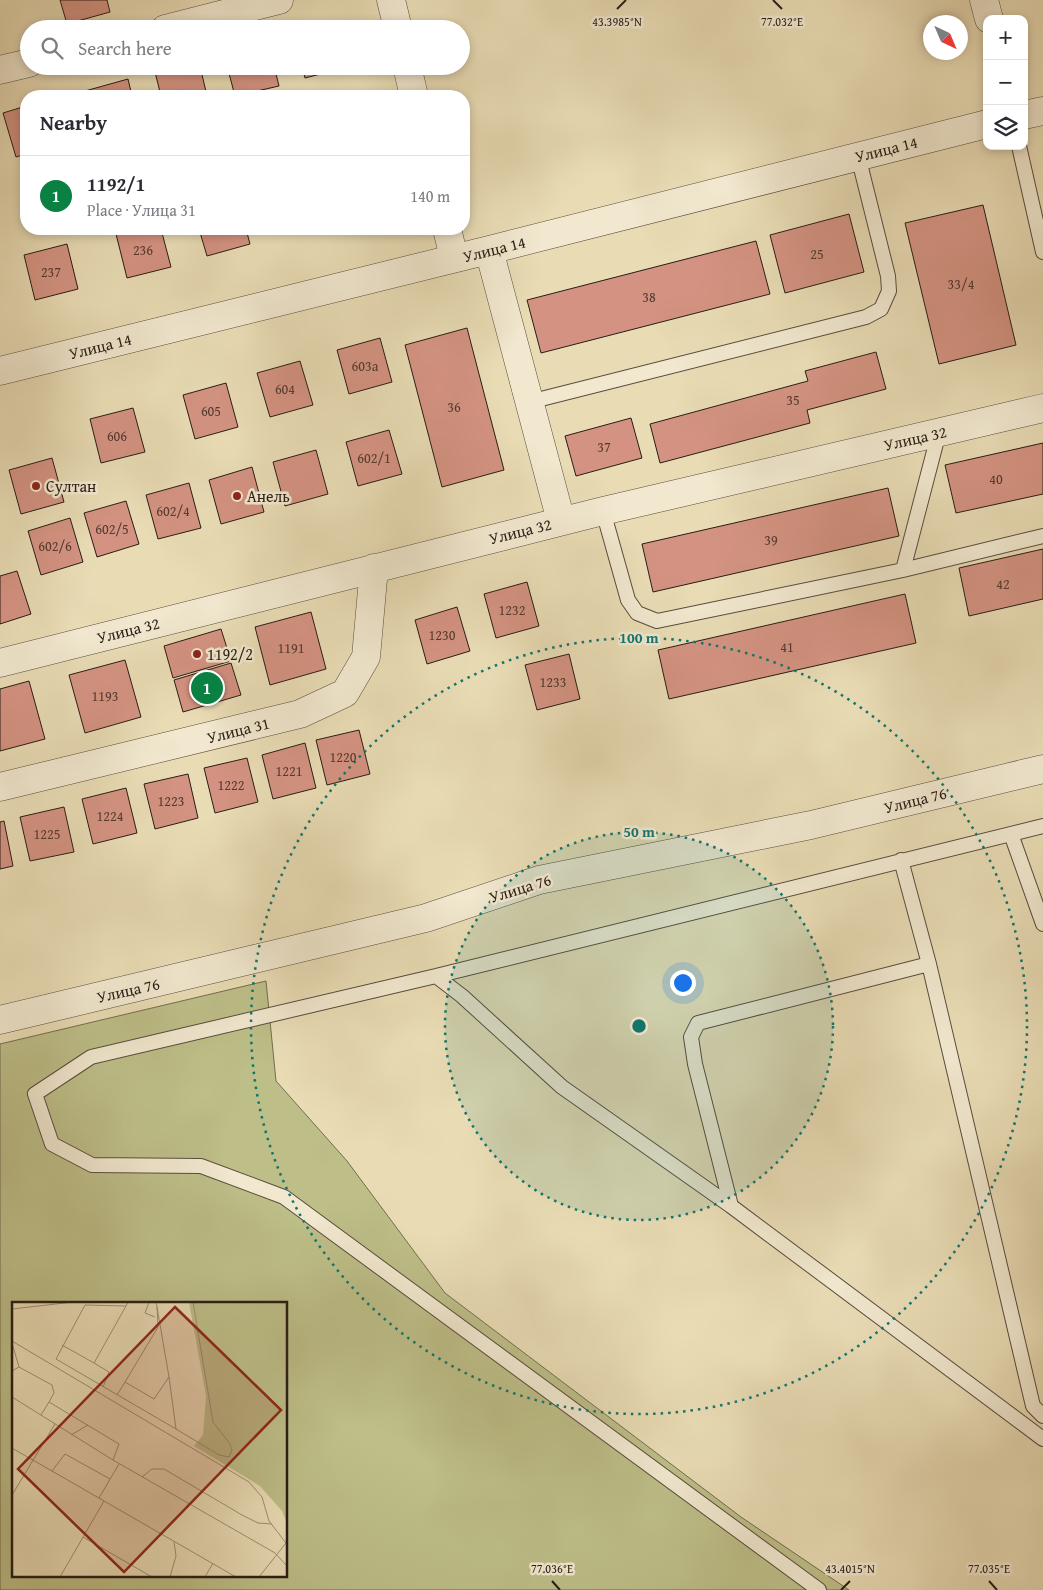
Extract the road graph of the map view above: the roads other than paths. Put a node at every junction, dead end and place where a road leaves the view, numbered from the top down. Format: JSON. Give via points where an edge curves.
{"nodes":[{"id":1,"x":279,"y":0,"type":"edge"},
{"id":2,"x":391,"y":0,"type":"edge"},
{"id":3,"x":984,"y":0,"type":"edge"},
{"id":4,"x":988,"y":15,"type":"edge"},
{"id":5,"x":200,"y":20,"type":"edge"},
{"id":6,"x":396,"y":20,"type":"edge"},
{"id":7,"x":20,"y":65,"type":"edge"},
{"id":8,"x":0,"y":70,"type":"edge"},
{"id":9,"x":409,"y":75,"type":"edge"},
{"id":10,"x":413,"y":90,"type":"edge"},
{"id":11,"x":1043,"y":111,"type":"edge"},
{"id":12,"x":1028,"y":114,"type":"edge"},
{"id":13,"x":983,"y":125,"type":"edge"},
{"id":14,"x":1020,"y":150,"type":"edge"},
{"id":15,"x":858,"y":156,"type":"junction"},
{"id":16,"x":448,"y":235,"type":"edge"},
{"id":17,"x":489,"y":250,"type":"junction"},
{"id":18,"x":1043,"y":252,"type":"edge"},
{"id":19,"x":454,"y":258,"type":"junction"},
{"id":20,"x":0,"y":371,"type":"edge"},
{"id":21,"x":529,"y":402,"type":"junction"},
{"id":22,"x":1043,"y":408,"type":"edge"},
{"id":23,"x":939,"y":432,"type":"junction"},
{"id":24,"x":602,"y":511,"type":"junction"},
{"id":25,"x":561,"y":521,"type":"junction"},
{"id":26,"x":1043,"y":536,"type":"edge"},
{"id":27,"x":374,"y":568,"type":"junction"},
{"id":28,"x":903,"y":570,"type":"junction"},
{"id":29,"x":0,"y":663,"type":"edge"},
{"id":30,"x":1043,"y":769,"type":"edge"},
{"id":31,"x":0,"y":787,"type":"edge"},
{"id":32,"x":1043,"y":826,"type":"edge"},
{"id":33,"x":1011,"y":834,"type":"junction"},
{"id":34,"x":901,"y":860,"type":"junction"},
{"id":35,"x":1043,"y":924,"type":"edge"},
{"id":36,"x":929,"y":964,"type":"junction"},
{"id":37,"x":436,"y":976,"type":"junction"},
{"id":38,"x":0,"y":1020,"type":"edge"},
{"id":39,"x":731,"y":1206,"type":"junction"},
{"id":40,"x":1043,"y":1416,"type":"edge"},
{"id":41,"x":1043,"y":1439,"type":"edge"},
{"id":42,"x":819,"y":1590,"type":"edge"}],
"edges":[{"from":1,"to":5,"type":"street"},
{"from":2,"to":6,"type":"street"},
{"from":3,"to":4,"type":"street"},
{"from":7,"to":8,"type":"street"},
{"from":9,"to":10,"type":"street"},
{"from":11,"to":12,"type":"street"},
{"from":13,"to":15,"type":"street","name":"Улица 14"},
{"from":14,"to":18,"type":"lane"},
{"from":15,"to":17,"type":"street","name":"Улица 14"},
{"from":15,"to":21,"type":"lane","via":[[888,276],[889,291],[881,309],[866,317]]},
{"from":16,"to":19,"type":"street"},
{"from":17,"to":19,"type":"street","name":"Улица 14"},
{"from":17,"to":21,"type":"street"},
{"from":19,"to":20,"type":"street","name":"Улица 14"},
{"from":21,"to":25,"type":"street"},
{"from":22,"to":23,"type":"street","name":"Улица 32"},
{"from":23,"to":24,"type":"street","name":"Улица 32"},
{"from":23,"to":28,"type":"lane"},
{"from":24,"to":25,"type":"street","name":"Улица 32"},
{"from":24,"to":28,"type":"lane","via":[[628,600],[637,613],[657,621]]},
{"from":25,"to":27,"type":"street","name":"Улица 32"},
{"from":26,"to":28,"type":"lane"},
{"from":27,"to":29,"type":"street","name":"Улица 32"},
{"from":27,"to":31,"type":"street","name":"Улица 31","via":[[366,657],[345,693],[300,714]]},
{"from":30,"to":38,"type":"street","name":"Улица 76","via":[[811,825],[539,880],[426,918]]},
{"from":32,"to":33,"type":"lane"},
{"from":33,"to":34,"type":"lane"},
{"from":33,"to":35,"type":"lane"},
{"from":34,"to":36,"type":"lane"},
{"from":34,"to":37,"type":"lane"},
{"from":36,"to":39,"type":"lane","via":[[698,1023],[691,1037],[695,1064]]},
{"from":36,"to":40,"type":"lane","via":[[1032,1406]]},
{"from":37,"to":39,"type":"lane","via":[[562,1087]]},
{"from":37,"to":42,"type":"lane","via":[[91,1057],[35,1094],[52,1144],[92,1165],[200,1166],[284,1196]]},
{"from":39,"to":41,"type":"lane"}]}
